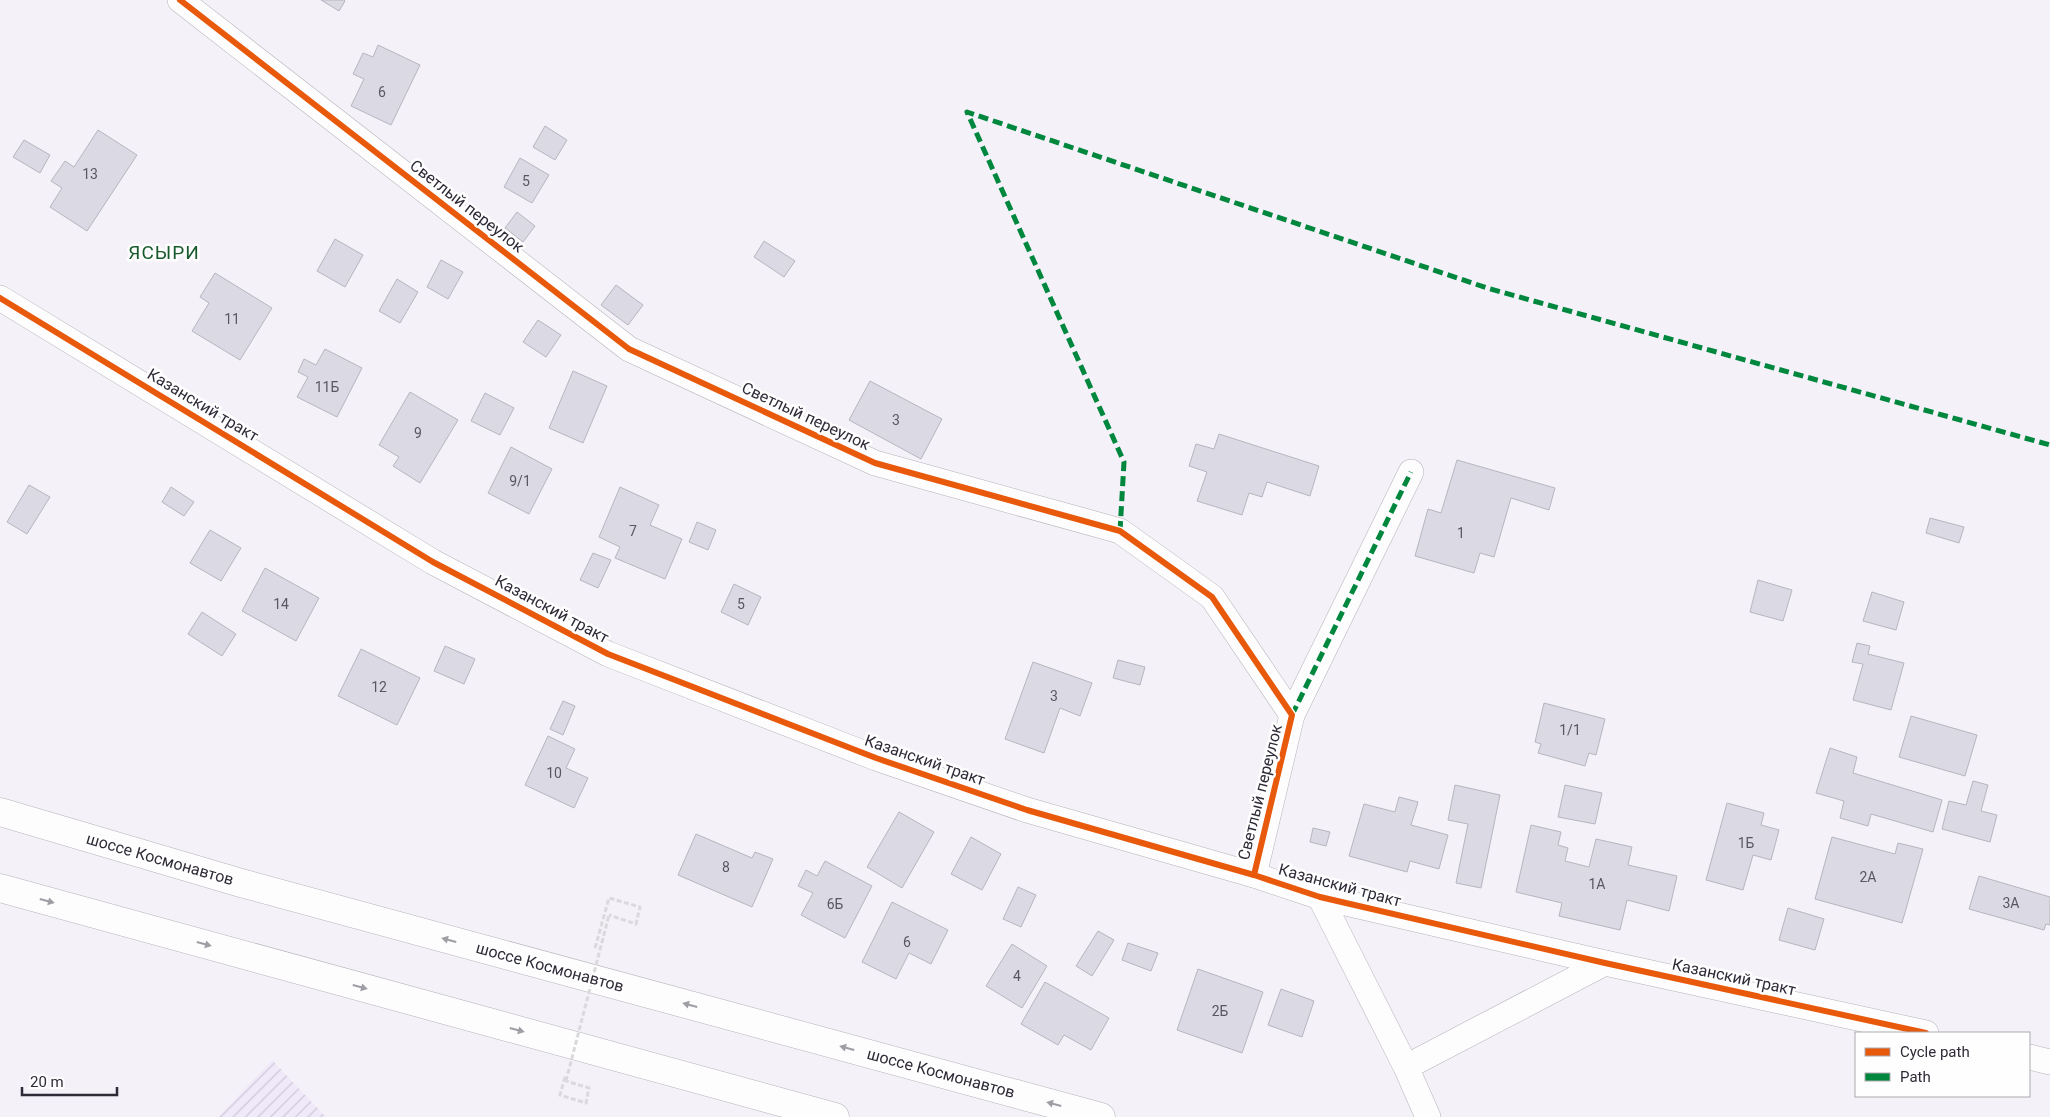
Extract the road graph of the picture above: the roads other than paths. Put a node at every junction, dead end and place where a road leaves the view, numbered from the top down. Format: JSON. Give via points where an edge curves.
{"nodes":[{"id":1,"x":180,"y":0,"type":"edge"},
{"id":2,"x":0,"y":298,"type":"edge"},
{"id":3,"x":1411,"y":472,"type":"dead end"},
{"id":4,"x":1292,"y":715,"type":"junction"},
{"id":5,"x":0,"y":812,"type":"edge"},
{"id":6,"x":1254,"y":875,"type":"junction"},
{"id":7,"x":0,"y":888,"type":"edge"},
{"id":8,"x":1320,"y":897,"type":"junction"},
{"id":9,"x":1604,"y":963,"type":"junction"},
{"id":10,"x":1921,"y":1032,"type":"edge"},
{"id":11,"x":2030,"y":1057,"type":"edge"},
{"id":12,"x":2050,"y":1062,"type":"edge"},
{"id":13,"x":1406,"y":1067,"type":"junction"},
{"id":14,"x":835,"y":1117,"type":"edge"},
{"id":15,"x":1102,"y":1117,"type":"edge"},
{"id":16,"x":1428,"y":1117,"type":"edge"}],
"edges":[{"from":1,"to":4,"type":"street","name":"Светлый переулок","via":[[630,349],[875,463],[1120,531],[1212,597]]},
{"from":2,"to":6,"type":"street","name":"Казанский тракт","via":[[433,562],[608,654],[876,758],[1028,810]]},
{"from":3,"to":4,"type":"street","name":"Светлый переулок"},
{"from":4,"to":6,"type":"street","name":"Светлый переулок"},
{"from":15,"to":5,"type":"main road","name":"шоссе Космонавтов","one_way":true,"via":[[241,883]]},
{"from":6,"to":8,"type":"street","name":"Казанский тракт"},
{"from":7,"to":14,"type":"main road","one_way":true},
{"from":8,"to":9,"type":"street","name":"Казанский тракт"},
{"from":8,"to":13,"type":"street","name":"Казанский тракт"},
{"from":9,"to":10,"type":"street","name":"Казанский тракт"},
{"from":9,"to":13,"type":"street"},
{"from":11,"to":12,"type":"street"},
{"from":13,"to":16,"type":"street","name":"Казанский тракт"}]}
